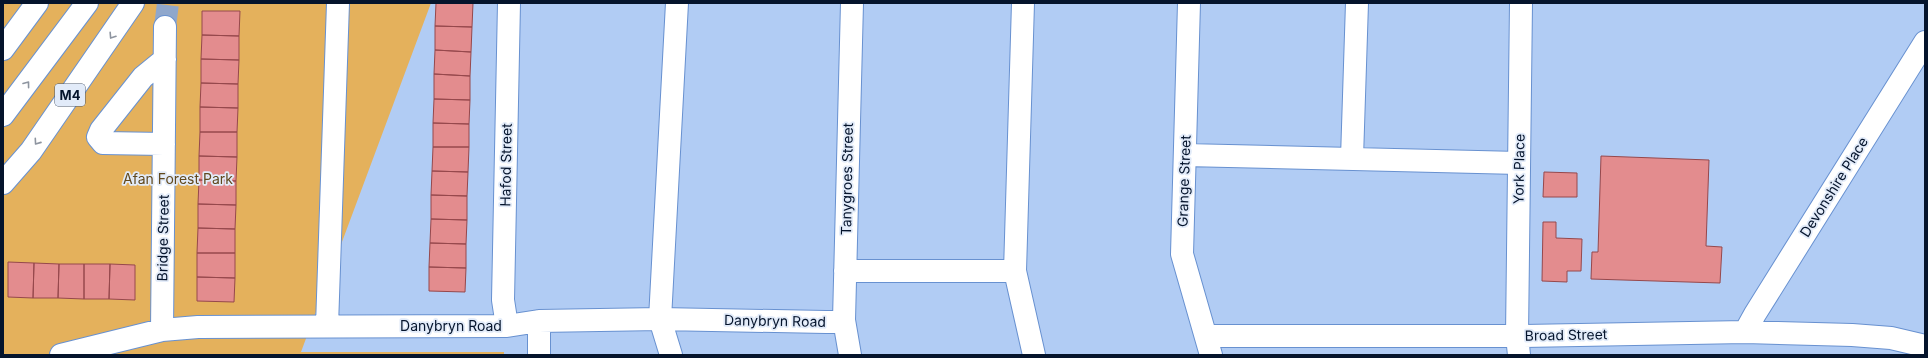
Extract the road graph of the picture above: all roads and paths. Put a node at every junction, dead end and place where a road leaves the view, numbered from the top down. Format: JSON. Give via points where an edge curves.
{"nodes":[{"id":1,"x":37,"y":3,"type":"edge"},
{"id":2,"x":87,"y":3,"type":"edge"},
{"id":3,"x":133,"y":3,"type":"edge"},
{"id":4,"x":338,"y":3,"type":"edge"},
{"id":5,"x":509,"y":3,"type":"edge"},
{"id":6,"x":676,"y":3,"type":"edge"},
{"id":7,"x":852,"y":3,"type":"edge"},
{"id":8,"x":1023,"y":3,"type":"edge"},
{"id":9,"x":1189,"y":3,"type":"edge"},
{"id":10,"x":1356,"y":3,"type":"edge"},
{"id":11,"x":1521,"y":3,"type":"edge"},
{"id":12,"x":165,"y":26,"type":"tunnel mouth"},
{"id":13,"x":1925,"y":42,"type":"edge"},
{"id":14,"x":3,"y":49,"type":"edge"},
{"id":15,"x":165,"y":59,"type":"junction"},
{"id":16,"x":3,"y":115,"type":"edge"},
{"id":17,"x":164,"y":144,"type":"junction"},
{"id":18,"x":1185,"y":155,"type":"junction"},
{"id":19,"x":1352,"y":158,"type":"junction"},
{"id":20,"x":1518,"y":163,"type":"junction"},
{"id":21,"x":3,"y":183,"type":"edge"},
{"id":22,"x":845,"y":271,"type":"junction"},
{"id":23,"x":1015,"y":271,"type":"junction"},
{"id":24,"x":660,"y":319,"type":"junction"},
{"id":25,"x":844,"y":320,"type":"junction"},
{"id":26,"x":539,"y":321,"type":"junction"},
{"id":27,"x":327,"y":326,"type":"junction"},
{"id":28,"x":507,"y":326,"type":"junction"},
{"id":29,"x":162,"y":330,"type":"junction"},
{"id":30,"x":1745,"y":332,"type":"junction"},
{"id":31,"x":1208,"y":345,"type":"edge"},
{"id":32,"x":1518,"y":345,"type":"edge"},
{"id":33,"x":1891,"y":346,"type":"edge"},
{"id":34,"x":1925,"y":346,"type":"edge"},
{"id":35,"x":61,"y":355,"type":"edge"},
{"id":36,"x":539,"y":355,"type":"edge"},
{"id":37,"x":672,"y":355,"type":"edge"},
{"id":38,"x":850,"y":355,"type":"edge"},
{"id":39,"x":1034,"y":355,"type":"edge"}],
"edges":[{"from":1,"to":14,"type":"main road"},
{"from":16,"to":2,"type":"main road","one_way":true},
{"from":3,"to":21,"type":"main road","number":"M4","one_way":true,"via":[[35,144]]},
{"from":4,"to":27,"type":"main road"},
{"from":5,"to":28,"type":"main road","name":"Hafod Street","via":[[503,300]]},
{"from":6,"to":24,"type":"main road"},
{"from":7,"to":22,"type":"main road","name":"Tanygroes Street"},
{"from":8,"to":23,"type":"main road"},
{"from":9,"to":18,"type":"main road","name":"Grange Street"},
{"from":10,"to":19,"type":"main road"},
{"from":11,"to":20,"type":"main road","name":"York Place"},
{"from":12,"to":15,"type":"main road","name":"Bridge Street"},
{"from":13,"to":30,"type":"main road","name":"Devonshire Place"},
{"from":15,"to":17,"type":"main road","name":"Bridge Street"},
{"from":15,"to":17,"type":"main road","via":[[143,77],[100,130],[98,137],[103,143]]},
{"from":17,"to":29,"type":"main road","name":"Bridge Street"},
{"from":18,"to":19,"type":"main road"},
{"from":18,"to":31,"type":"main road","name":"Grange Street","via":[[1182,254]]},
{"from":19,"to":20,"type":"main road"},
{"from":20,"to":32,"type":"main road","name":"York Place"},
{"from":22,"to":23,"type":"main road"},
{"from":22,"to":25,"type":"main road","name":"Tanygroes Street"},
{"from":23,"to":39,"type":"main road"},
{"from":24,"to":25,"type":"main road","name":"Danybryn Road","via":[[826,322]]},
{"from":24,"to":26,"type":"main road","name":"Danybryn Road"},
{"from":24,"to":37,"type":"main road"},
{"from":25,"to":38,"type":"main road","name":"Tanygroes Street"},
{"from":26,"to":28,"type":"main road","name":"Danybryn Road"},
{"from":26,"to":36,"type":"main road"},
{"from":27,"to":28,"type":"main road","name":"Danybryn Road"},
{"from":27,"to":29,"type":"main road","name":"Danybryn Road","via":[[198,327]]},
{"from":29,"to":35,"type":"main road","name":"Danybryn Road"},
{"from":30,"to":32,"type":"main road","name":"Broad Street"},
{"from":30,"to":33,"type":"main road","name":"Broad Street","via":[[1852,335]]},
{"from":31,"to":32,"type":"main road","name":"Broad Street"},
{"from":33,"to":34,"type":"main road","name":"Broad Street"}]}
